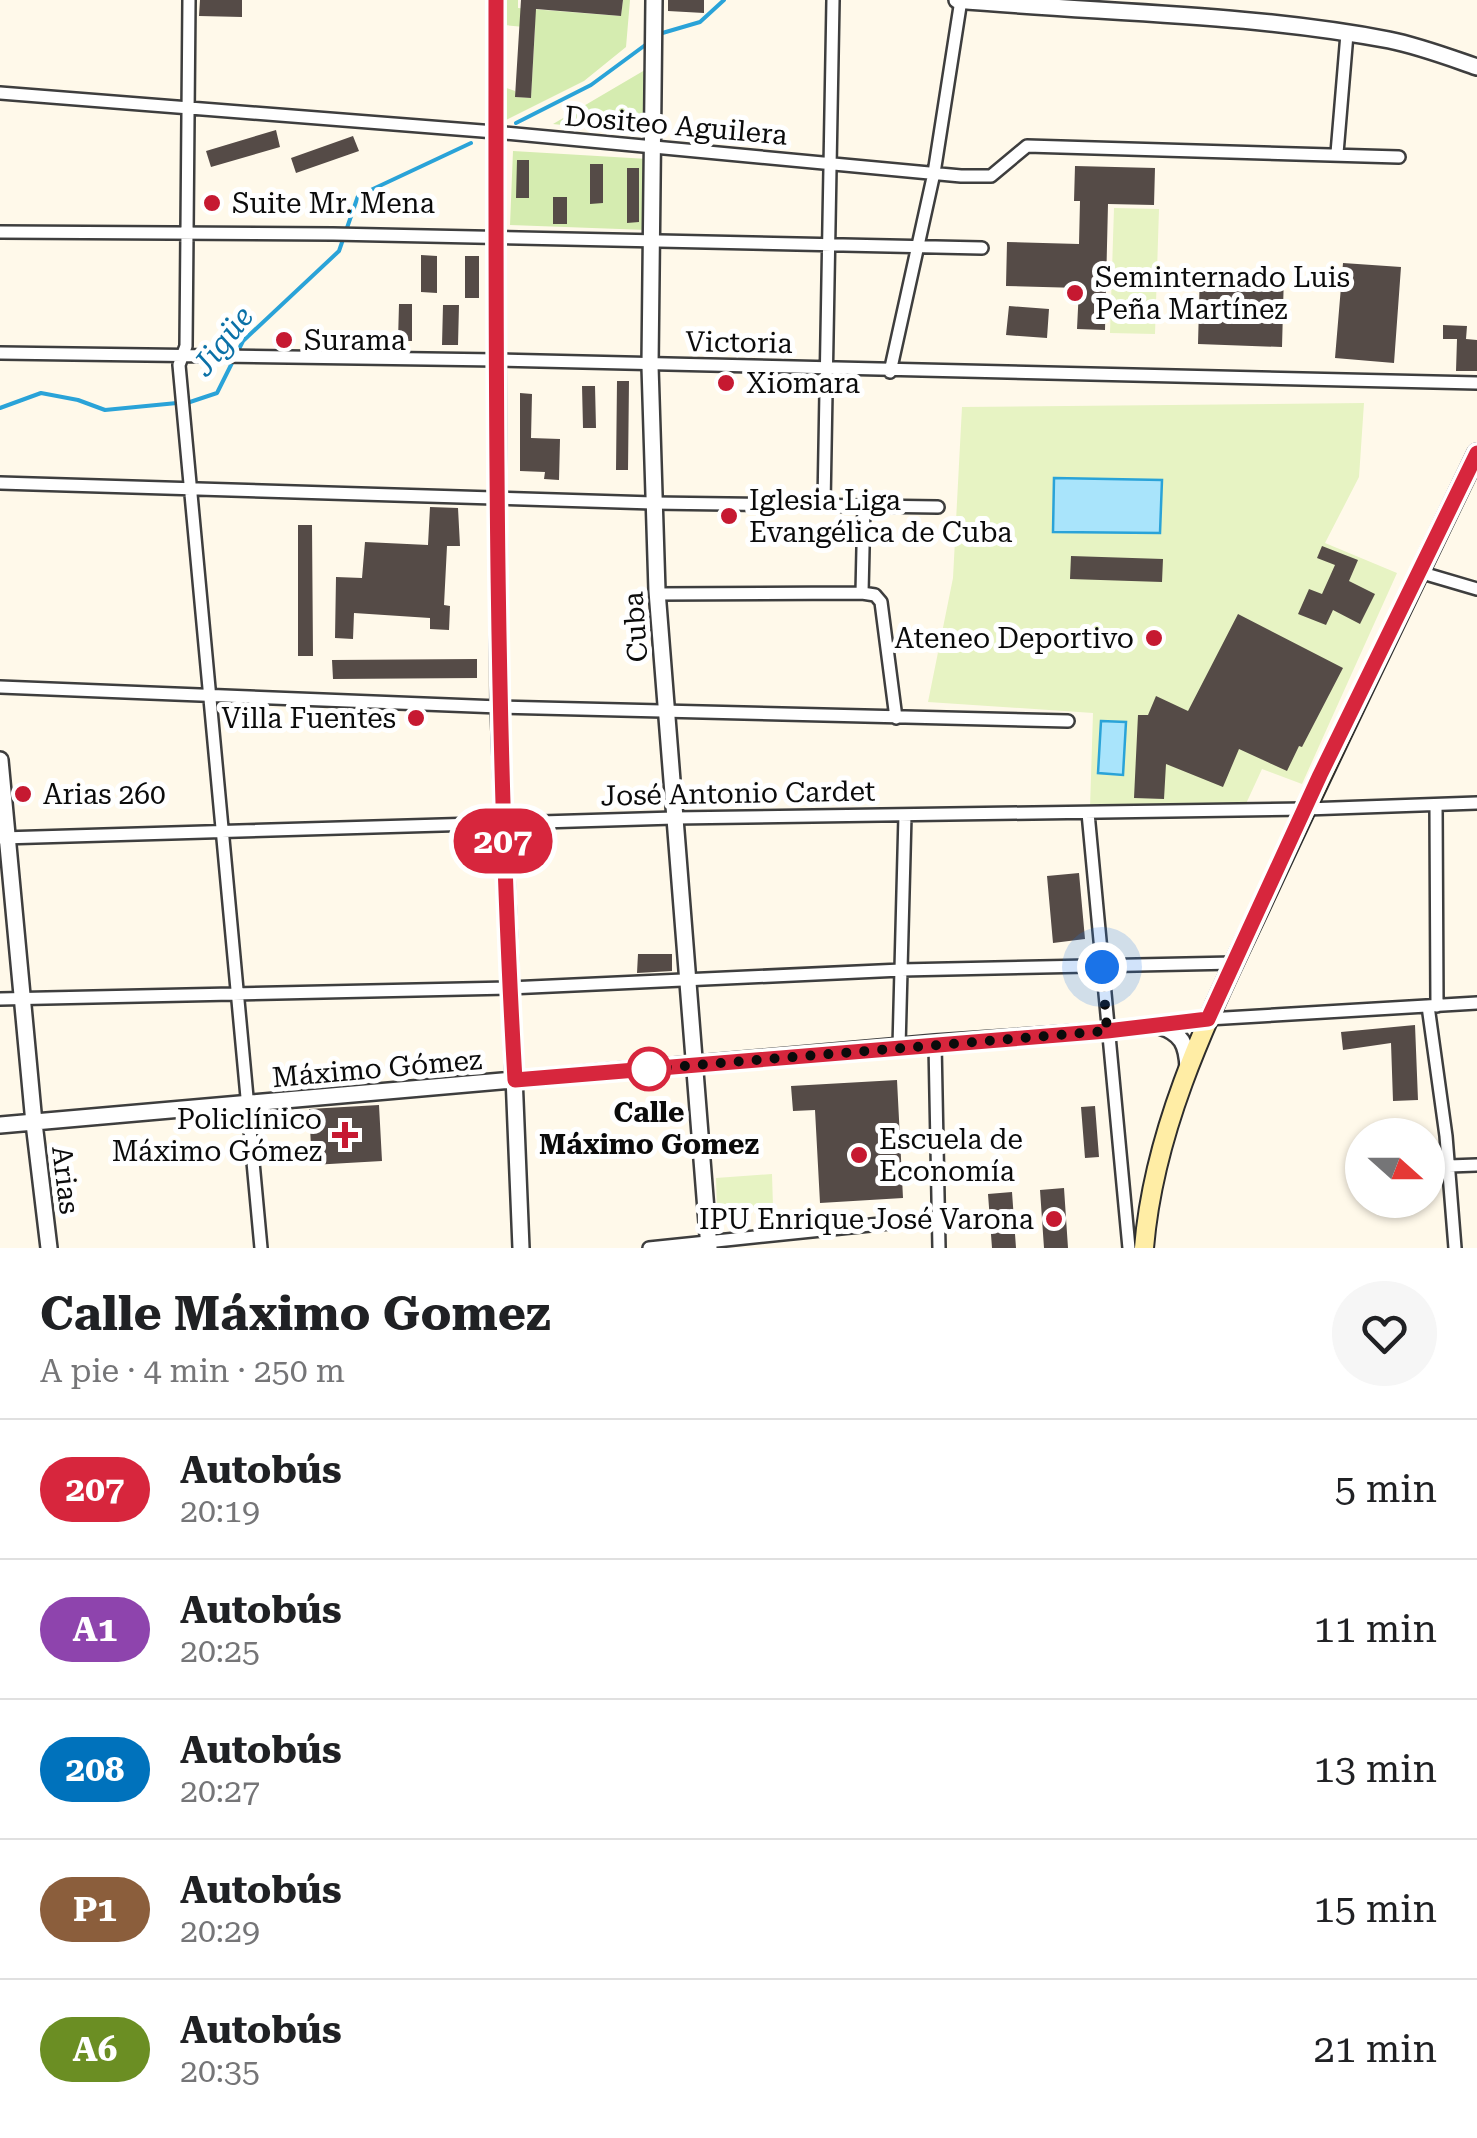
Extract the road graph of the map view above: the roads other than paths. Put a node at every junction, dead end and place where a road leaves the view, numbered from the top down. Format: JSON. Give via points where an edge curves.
{"nodes":[{"id":1,"x":189,"y":0,"type":"edge"},
{"id":2,"x":496,"y":0,"type":"edge"},
{"id":3,"x":654,"y":0,"type":"edge"},
{"id":4,"x":833,"y":0,"type":"edge"},
{"id":5,"x":959,"y":0,"type":"edge"},
{"id":6,"x":1348,"y":34,"type":"junction"},
{"id":7,"x":1477,"y":66,"type":"edge"},
{"id":8,"x":0,"y":93,"type":"edge"},
{"id":9,"x":188,"y":106,"type":"junction"},
{"id":10,"x":495,"y":132,"type":"junction"},
{"id":11,"x":653,"y":149,"type":"junction"},
{"id":12,"x":1337,"y":153,"type":"junction"},
{"id":13,"x":1400,"y":157,"type":"dead end"},
{"id":14,"x":830,"y":165,"type":"junction"},
{"id":15,"x":934,"y":173,"type":"junction"},
{"id":16,"x":0,"y":232,"type":"edge"},
{"id":17,"x":186,"y":235,"type":"junction"},
{"id":18,"x":494,"y":239,"type":"junction"},
{"id":19,"x":651,"y":243,"type":"junction"},
{"id":20,"x":828,"y":246,"type":"junction"},
{"id":21,"x":918,"y":246,"type":"junction"},
{"id":22,"x":982,"y":248,"type":"dead end"},
{"id":23,"x":0,"y":353,"type":"edge"},
{"id":24,"x":181,"y":356,"type":"junction"},
{"id":25,"x":495,"y":360,"type":"junction"},
{"id":26,"x":650,"y":366,"type":"junction"},
{"id":27,"x":826,"y":368,"type":"junction"},
{"id":28,"x":890,"y":372,"type":"junction"},
{"id":29,"x":1477,"y":384,"type":"edge"},
{"id":30,"x":1477,"y":453,"type":"edge"},
{"id":31,"x":0,"y":483,"type":"edge"},
{"id":32,"x":191,"y":487,"type":"junction"},
{"id":33,"x":497,"y":497,"type":"junction"},
{"id":34,"x":654,"y":503,"type":"junction"},
{"id":35,"x":824,"y":504,"type":"junction"},
{"id":36,"x":864,"y":504,"type":"junction"},
{"id":37,"x":938,"y":507,"type":"dead end"},
{"id":38,"x":1419,"y":572,"type":"junction"},
{"id":39,"x":1477,"y":589,"type":"edge"},
{"id":40,"x":862,"y":592,"type":"junction"},
{"id":41,"x":657,"y":594,"type":"junction"},
{"id":42,"x":0,"y":687,"type":"edge"},
{"id":43,"x":211,"y":694,"type":"junction"},
{"id":44,"x":499,"y":707,"type":"junction"},
{"id":45,"x":667,"y":711,"type":"junction"},
{"id":46,"x":896,"y":718,"type":"junction"},
{"id":47,"x":1068,"y":721,"type":"dead end"},
{"id":48,"x":0,"y":760,"type":"edge"},
{"id":49,"x":1477,"y":803,"type":"edge"},
{"id":50,"x":1436,"y":805,"type":"junction"},
{"id":51,"x":1306,"y":809,"type":"junction"},
{"id":52,"x":1088,"y":813,"type":"junction"},
{"id":53,"x":905,"y":815,"type":"junction"},
{"id":54,"x":674,"y":818,"type":"junction"},
{"id":55,"x":502,"y":825,"type":"junction"},
{"id":56,"x":222,"y":832,"type":"junction"},
{"id":57,"x":3,"y":837,"type":"edge"},
{"id":58,"x":1234,"y":964,"type":"junction"},
{"id":59,"x":1102,"y":967,"type":"junction"},
{"id":60,"x":901,"y":970,"type":"junction"},
{"id":61,"x":687,"y":979,"type":"junction"},
{"id":62,"x":509,"y":988,"type":"junction"},
{"id":63,"x":240,"y":995,"type":"junction"},
{"id":64,"x":22,"y":999,"type":"junction"},
{"id":65,"x":0,"y":1000,"type":"edge"},
{"id":66,"x":1477,"y":1004,"type":"edge"},
{"id":67,"x":1433,"y":1006,"type":"junction"},
{"id":68,"x":1208,"y":1019,"type":"junction"},
{"id":69,"x":1156,"y":1026,"type":"junction"},
{"id":70,"x":1107,"y":1031,"type":"junction"},
{"id":71,"x":935,"y":1043,"type":"junction"},
{"id":72,"x":899,"y":1046,"type":"junction"},
{"id":73,"x":695,"y":1066,"type":"junction"},
{"id":74,"x":1188,"y":1072,"type":"junction"},
{"id":75,"x":515,"y":1080,"type":"junction"},
{"id":76,"x":250,"y":1105,"type":"junction"},
{"id":77,"x":34,"y":1123,"type":"junction"},
{"id":78,"x":0,"y":1125,"type":"edge"},
{"id":79,"x":1477,"y":1165,"type":"edge"},
{"id":80,"x":1449,"y":1166,"type":"junction"},
{"id":81,"x":938,"y":1218,"type":"junction"},
{"id":82,"x":709,"y":1245,"type":"edge"},
{"id":83,"x":49,"y":1248,"type":"edge"},
{"id":84,"x":261,"y":1248,"type":"edge"},
{"id":85,"x":521,"y":1248,"type":"edge"},
{"id":86,"x":649,"y":1248,"type":"edge"},
{"id":87,"x":939,"y":1248,"type":"edge"},
{"id":88,"x":1129,"y":1248,"type":"edge"},
{"id":89,"x":1144,"y":1248,"type":"edge"},
{"id":90,"x":1455,"y":1248,"type":"edge"}],
"edges":[{"from":1,"to":9,"type":"street"},
{"from":2,"to":10,"type":"street"},
{"from":3,"to":11,"type":"street","name":"Cuba"},
{"from":4,"to":14,"type":"street"},
{"from":5,"to":6,"type":"street"},
{"from":5,"to":15,"type":"street"},
{"from":6,"to":7,"type":"street"},
{"from":6,"to":12,"type":"street"},
{"from":8,"to":9,"type":"street","name":"Dositeo Aguilera"},
{"from":9,"to":10,"type":"street","name":"Dositeo Aguilera"},
{"from":9,"to":17,"type":"street"},
{"from":10,"to":11,"type":"street","name":"Dositeo Aguilera"},
{"from":10,"to":18,"type":"street"},
{"from":11,"to":14,"type":"street","name":"Dositeo Aguilera"},
{"from":11,"to":19,"type":"street","name":"Cuba"},
{"from":12,"to":13,"type":"street","name":"Dositeo Aguilera"},
{"from":12,"to":15,"type":"street","name":"Dositeo Aguilera","via":[[1026,146],[991,176]]},
{"from":14,"to":15,"type":"street","name":"Dositeo Aguilera"},
{"from":14,"to":20,"type":"street"},
{"from":15,"to":21,"type":"street"},
{"from":16,"to":17,"type":"street"},
{"from":17,"to":18,"type":"street"},
{"from":17,"to":24,"type":"street"},
{"from":18,"to":19,"type":"street"},
{"from":18,"to":25,"type":"street"},
{"from":19,"to":20,"type":"street"},
{"from":19,"to":26,"type":"street","name":"Cuba"},
{"from":20,"to":21,"type":"street"},
{"from":20,"to":27,"type":"street"},
{"from":21,"to":22,"type":"street"},
{"from":21,"to":28,"type":"street"},
{"from":23,"to":24,"type":"street","name":"Victoria"},
{"from":24,"to":25,"type":"street","name":"Victoria"},
{"from":24,"to":32,"type":"street"},
{"from":25,"to":26,"type":"street","name":"Victoria"},
{"from":25,"to":33,"type":"street"},
{"from":26,"to":27,"type":"street","name":"Victoria"},
{"from":26,"to":34,"type":"street","name":"Cuba"},
{"from":27,"to":28,"type":"street","name":"Victoria"},
{"from":27,"to":35,"type":"street"},
{"from":28,"to":29,"type":"street","name":"Victoria"},
{"from":30,"to":38,"type":"main road"},
{"from":31,"to":32,"type":"street"},
{"from":32,"to":33,"type":"street"},
{"from":32,"to":43,"type":"street"},
{"from":33,"to":34,"type":"street"},
{"from":33,"to":44,"type":"street"},
{"from":34,"to":35,"type":"street"},
{"from":34,"to":41,"type":"street","name":"Cuba"},
{"from":35,"to":36,"type":"street"},
{"from":36,"to":37,"type":"street"},
{"from":36,"to":40,"type":"street"},
{"from":38,"to":39,"type":"street"},
{"from":38,"to":51,"type":"main road"},
{"from":40,"to":41,"type":"street"},
{"from":40,"to":46,"type":"street","via":[[880,602]]},
{"from":41,"to":45,"type":"street","name":"Cuba"},
{"from":42,"to":43,"type":"street"},
{"from":43,"to":44,"type":"street"},
{"from":43,"to":56,"type":"street"},
{"from":44,"to":45,"type":"street"},
{"from":44,"to":55,"type":"street"},
{"from":45,"to":46,"type":"street"},
{"from":45,"to":54,"type":"street","name":"Cuba"},
{"from":46,"to":47,"type":"street"},
{"from":48,"to":57,"type":"street","name":"Arias"},
{"from":49,"to":50,"type":"street","name":"José Antonio Cardet"},
{"from":50,"to":51,"type":"street","name":"José Antonio Cardet"},
{"from":50,"to":67,"type":"street"},
{"from":51,"to":52,"type":"street","name":"José Antonio Cardet"},
{"from":51,"to":58,"type":"main road"},
{"from":52,"to":53,"type":"street","name":"José Antonio Cardet"},
{"from":52,"to":59,"type":"street"},
{"from":53,"to":54,"type":"street","name":"José Antonio Cardet"},
{"from":53,"to":60,"type":"street"},
{"from":54,"to":55,"type":"street","name":"José Antonio Cardet"},
{"from":54,"to":61,"type":"street","name":"Cuba"},
{"from":55,"to":56,"type":"street","name":"José Antonio Cardet"},
{"from":55,"to":62,"type":"street"},
{"from":56,"to":57,"type":"street","name":"José Antonio Cardet"},
{"from":56,"to":63,"type":"street"},
{"from":57,"to":64,"type":"street","name":"Arias"},
{"from":58,"to":59,"type":"street"},
{"from":58,"to":68,"type":"main road"},
{"from":59,"to":60,"type":"street"},
{"from":59,"to":70,"type":"street"},
{"from":60,"to":61,"type":"street"},
{"from":60,"to":72,"type":"street"},
{"from":61,"to":62,"type":"street"},
{"from":61,"to":73,"type":"street","name":"Cuba"},
{"from":62,"to":63,"type":"street"},
{"from":62,"to":75,"type":"street"},
{"from":63,"to":64,"type":"street"},
{"from":63,"to":76,"type":"street"},
{"from":64,"to":65,"type":"street"},
{"from":64,"to":77,"type":"street","name":"Arias"},
{"from":66,"to":67,"type":"street","name":"Máximo Gómez"},
{"from":67,"to":68,"type":"street","name":"Máximo Gómez"},
{"from":67,"to":80,"type":"street"},
{"from":68,"to":69,"type":"street","name":"Máximo Gómez"},
{"from":68,"to":74,"type":"main road"},
{"from":69,"to":70,"type":"street","name":"Máximo Gómez"},
{"from":69,"to":74,"type":"street","via":[[1177,1033],[1187,1048]]},
{"from":70,"to":71,"type":"street","name":"Máximo Gómez"},
{"from":70,"to":88,"type":"street"},
{"from":71,"to":72,"type":"street","name":"Máximo Gómez"},
{"from":71,"to":81,"type":"street"},
{"from":72,"to":73,"type":"street","name":"Máximo Gómez"},
{"from":73,"to":75,"type":"street","name":"Máximo Gómez"},
{"from":73,"to":82,"type":"street","name":"Cuba"},
{"from":74,"to":89,"type":"main road","via":[[1166,1126]]},
{"from":75,"to":76,"type":"street","name":"Máximo Gómez"},
{"from":75,"to":85,"type":"street"},
{"from":76,"to":77,"type":"street","name":"Máximo Gómez"},
{"from":76,"to":84,"type":"street"},
{"from":77,"to":78,"type":"street","name":"Máximo Gómez"},
{"from":77,"to":83,"type":"street","name":"Arias"},
{"from":79,"to":80,"type":"street"},
{"from":80,"to":90,"type":"street"},
{"from":81,"to":82,"type":"street"},
{"from":81,"to":87,"type":"street"},
{"from":82,"to":86,"type":"street"}]}
